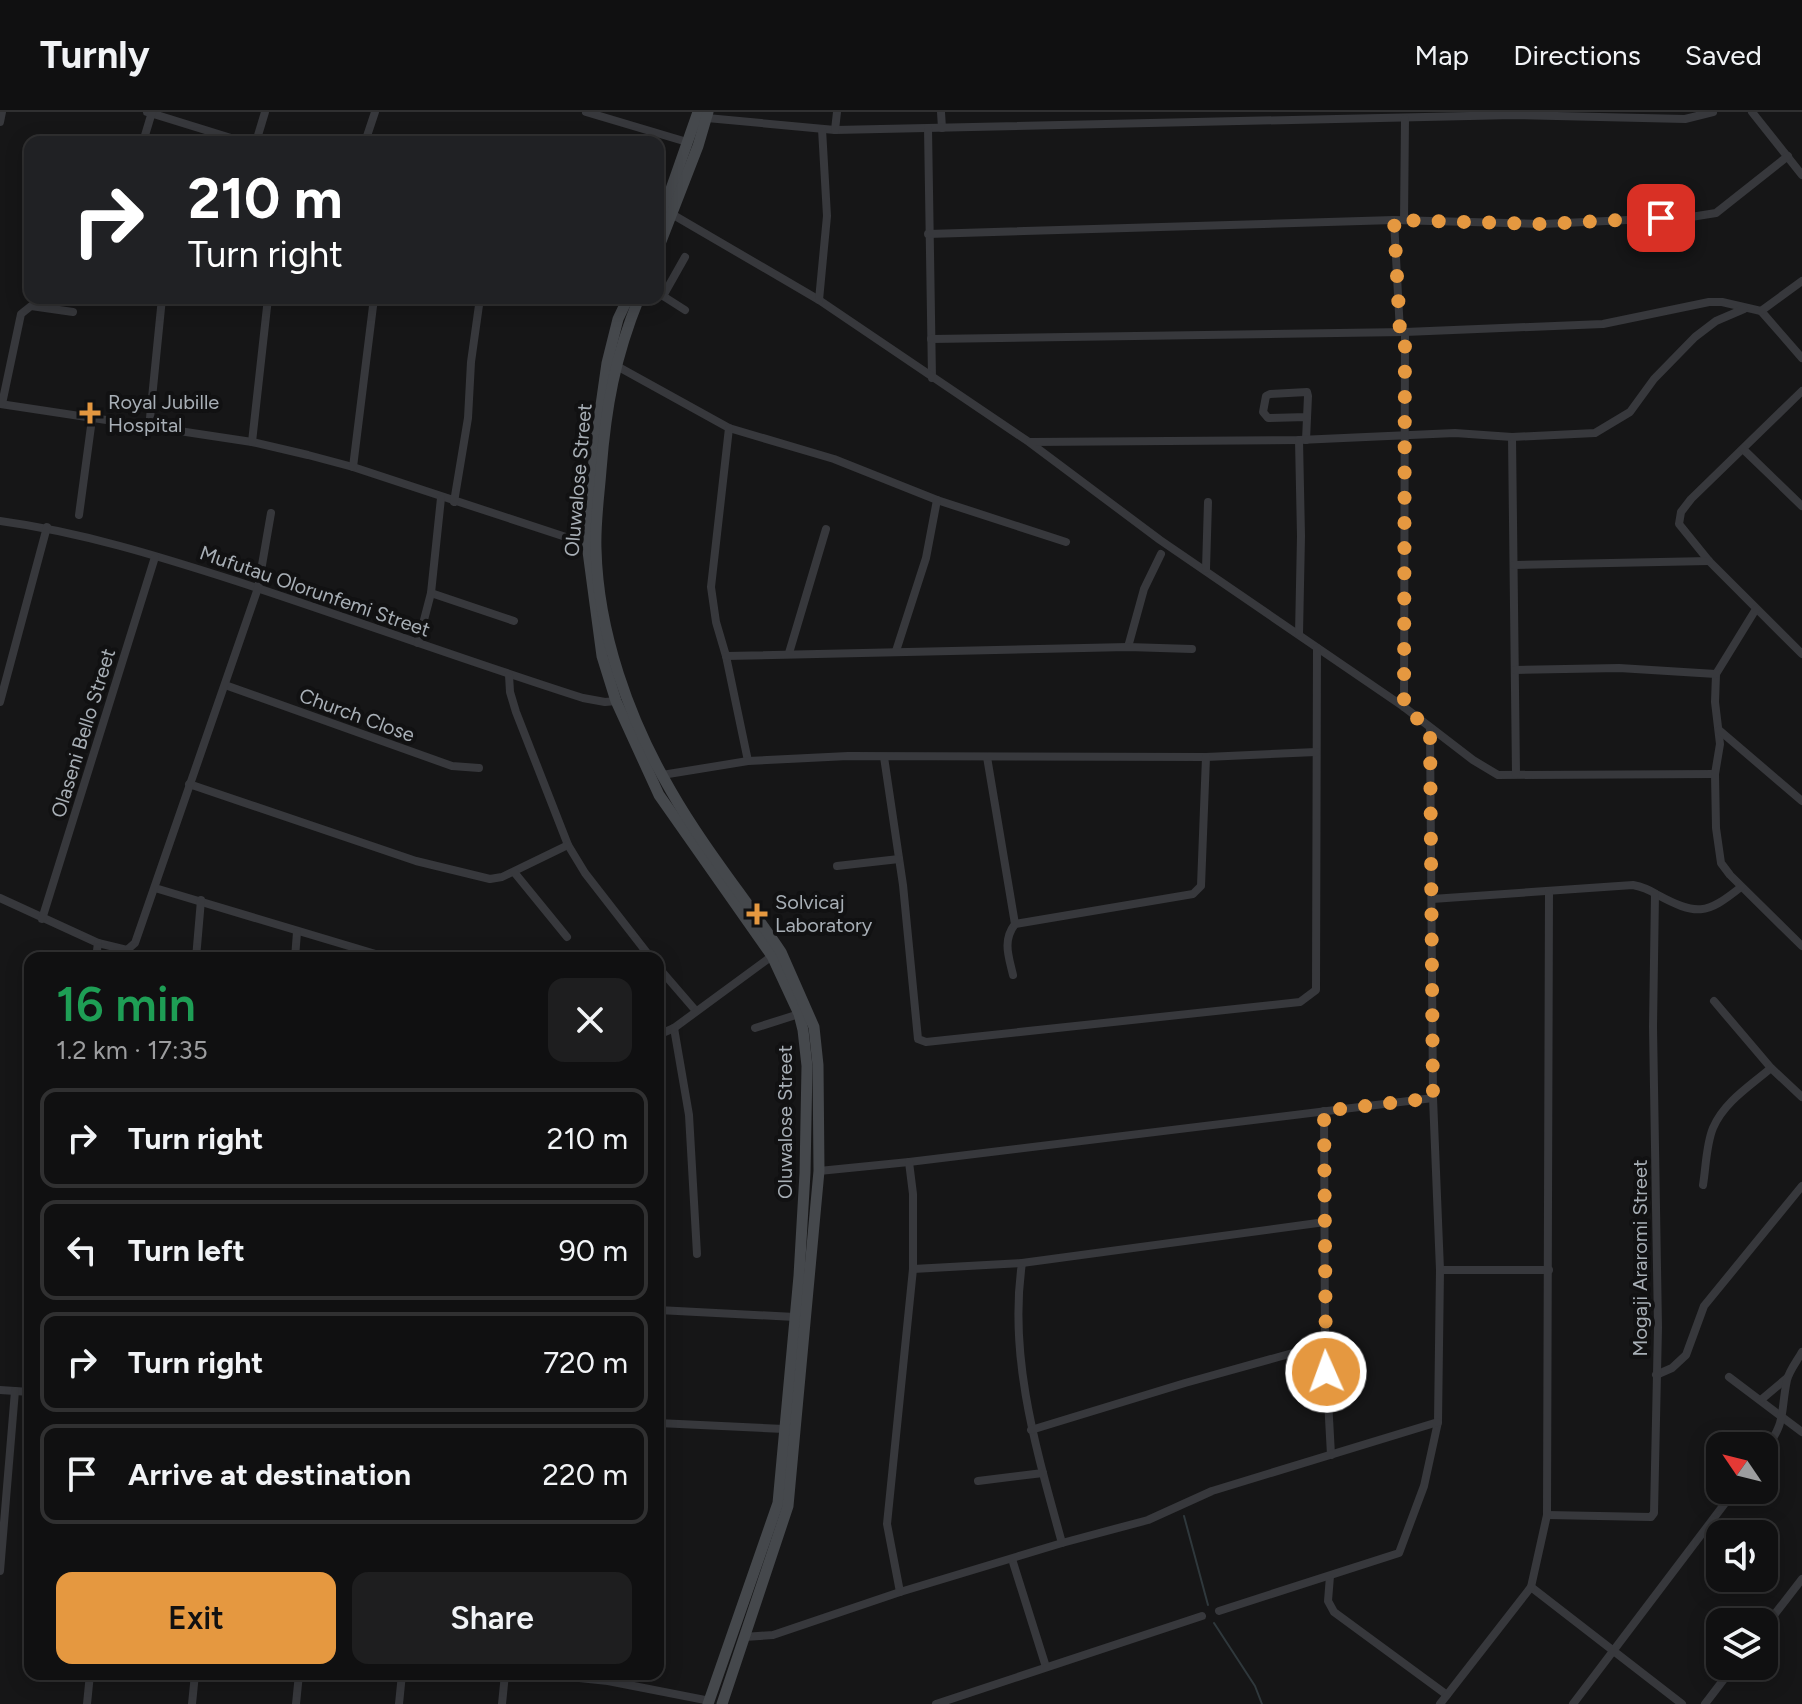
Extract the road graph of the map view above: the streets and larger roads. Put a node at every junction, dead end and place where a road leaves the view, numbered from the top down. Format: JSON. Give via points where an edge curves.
{"nodes":[{"id":1,"x":2,"y":112,"type":"edge"},
{"id":2,"x":150,"y":112,"type":"edge"},
{"id":3,"x":265,"y":112,"type":"edge"},
{"id":4,"x":375,"y":112,"type":"edge"},
{"id":5,"x":586,"y":112,"type":"edge"},
{"id":6,"x":837,"y":112,"type":"edge"},
{"id":7,"x":941,"y":112,"type":"edge"},
{"id":8,"x":1713,"y":112,"type":"edge"},
{"id":9,"x":1752,"y":112,"type":"edge"},
{"id":10,"x":704,"y":114,"type":"edge"},
{"id":11,"x":1514,"y":114,"type":"edge"},
{"id":12,"x":1405,"y":119,"type":"junction"},
{"id":13,"x":0,"y":122,"type":"edge"},
{"id":14,"x":928,"y":128,"type":"junction"},
{"id":15,"x":942,"y":128,"type":"junction"},
{"id":16,"x":822,"y":129,"type":"junction"},
{"id":17,"x":835,"y":130,"type":"junction"},
{"id":18,"x":144,"y":136,"type":"edge"},
{"id":19,"x":225,"y":136,"type":"edge"},
{"id":20,"x":258,"y":136,"type":"edge"},
{"id":21,"x":367,"y":136,"type":"edge"},
{"id":22,"x":687,"y":142,"type":"junction"},
{"id":23,"x":1788,"y":156,"type":"junction"},
{"id":24,"x":1802,"y":175,"type":"edge"},
{"id":25,"x":669,"y":213,"type":"junction"},
{"id":26,"x":664,"y":219,"type":"edge"},
{"id":27,"x":1394,"y":220,"type":"junction"},
{"id":28,"x":1404,"y":220,"type":"junction"},
{"id":29,"x":664,"y":229,"type":"edge"},
{"id":30,"x":928,"y":234,"type":"junction"},
{"id":31,"x":685,"y":257,"type":"dead end"},
{"id":32,"x":1802,"y":281,"type":"edge"},
{"id":33,"x":664,"y":289,"type":"edge"},
{"id":34,"x":664,"y":296,"type":"edge"},
{"id":35,"x":819,"y":300,"type":"junction"},
{"id":36,"x":161,"y":304,"type":"edge"},
{"id":37,"x":267,"y":304,"type":"edge"},
{"id":38,"x":373,"y":304,"type":"edge"},
{"id":39,"x":479,"y":304,"type":"edge"},
{"id":40,"x":625,"y":304,"type":"edge"},
{"id":41,"x":637,"y":304,"type":"edge"},
{"id":42,"x":1745,"y":309,"type":"junction"},
{"id":43,"x":685,"y":310,"type":"dead end"},
{"id":44,"x":1761,"y":311,"type":"junction"},
{"id":45,"x":73,"y":312,"type":"dead end"},
{"id":46,"x":1402,"y":332,"type":"junction"},
{"id":47,"x":931,"y":339,"type":"junction"},
{"id":48,"x":1802,"y":358,"type":"edge"},
{"id":49,"x":615,"y":365,"type":"junction"},
{"id":50,"x":932,"y":378,"type":"junction"},
{"id":51,"x":1802,"y":391,"type":"edge"},
{"id":52,"x":1,"y":404,"type":"edge"},
{"id":53,"x":1307,"y":417,"type":"junction"},
{"id":54,"x":92,"y":419,"type":"junction"},
{"id":55,"x":149,"y":428,"type":"junction"},
{"id":56,"x":729,"y":428,"type":"junction"},
{"id":57,"x":1405,"y":435,"type":"junction"},
{"id":58,"x":1512,"y":437,"type":"junction"},
{"id":59,"x":1302,"y":440,"type":"junction"},
{"id":60,"x":252,"y":442,"type":"junction"},
{"id":61,"x":1029,"y":442,"type":"junction"},
{"id":62,"x":1743,"y":449,"type":"junction"},
{"id":63,"x":353,"y":467,"type":"junction"},
{"id":64,"x":441,"y":498,"type":"junction"},
{"id":65,"x":937,"y":500,"type":"junction"},
{"id":66,"x":454,"y":502,"type":"junction"},
{"id":67,"x":1208,"y":502,"type":"dead end"},
{"id":68,"x":1802,"y":506,"type":"edge"},
{"id":69,"x":271,"y":513,"type":"dead end"},
{"id":70,"x":79,"y":515,"type":"dead end"},
{"id":71,"x":0,"y":521,"type":"edge"},
{"id":72,"x":47,"y":527,"type":"junction"},
{"id":73,"x":826,"y":529,"type":"dead end"},
{"id":74,"x":1066,"y":542,"type":"dead end"},
{"id":75,"x":587,"y":544,"type":"junction"},
{"id":76,"x":1161,"y":554,"type":"dead end"},
{"id":77,"x":155,"y":557,"type":"junction"},
{"id":78,"x":1709,"y":561,"type":"junction"},
{"id":79,"x":1514,"y":565,"type":"junction"},
{"id":80,"x":1206,"y":569,"type":"junction"},
{"id":81,"x":258,"y":588,"type":"junction"},
{"id":82,"x":431,"y":593,"type":"junction"},
{"id":83,"x":1756,"y":609,"type":"junction"},
{"id":84,"x":514,"y":621,"type":"dead end"},
{"id":85,"x":1299,"y":634,"type":"junction"},
{"id":86,"x":418,"y":643,"type":"junction"},
{"id":87,"x":1128,"y":647,"type":"junction"},
{"id":88,"x":1317,"y":648,"type":"junction"},
{"id":89,"x":1192,"y":649,"type":"dead end"},
{"id":90,"x":896,"y":651,"type":"junction"},
{"id":91,"x":789,"y":653,"type":"junction"},
{"id":92,"x":1802,"y":654,"type":"edge"},
{"id":93,"x":726,"y":656,"type":"junction"},
{"id":94,"x":1515,"y":670,"type":"junction"},
{"id":95,"x":1716,"y":674,"type":"junction"},
{"id":96,"x":509,"y":675,"type":"junction"},
{"id":97,"x":225,"y":685,"type":"junction"},
{"id":98,"x":616,"y":701,"type":"junction"},
{"id":99,"x":0,"y":702,"type":"edge"},
{"id":100,"x":1404,"y":707,"type":"junction"},
{"id":101,"x":1430,"y":730,"type":"junction"},
{"id":102,"x":1719,"y":730,"type":"junction"},
{"id":103,"x":1316,"y":752,"type":"junction"},
{"id":104,"x":884,"y":757,"type":"junction"},
{"id":105,"x":987,"y":757,"type":"junction"},
{"id":106,"x":1206,"y":757,"type":"junction"},
{"id":107,"x":748,"y":761,"type":"junction"},
{"id":108,"x":479,"y":768,"type":"dead end"},
{"id":109,"x":1516,"y":774,"type":"junction"},
{"id":110,"x":1715,"y":774,"type":"junction"},
{"id":111,"x":662,"y":775,"type":"junction"},
{"id":112,"x":189,"y":784,"type":"junction"},
{"id":113,"x":1802,"y":801,"type":"edge"},
{"id":114,"x":568,"y":845,"type":"junction"},
{"id":115,"x":899,"y":859,"type":"junction"},
{"id":116,"x":837,"y":866,"type":"dead end"},
{"id":117,"x":514,"y":872,"type":"junction"},
{"id":118,"x":1741,"y":887,"type":"junction"},
{"id":119,"x":155,"y":888,"type":"junction"},
{"id":120,"x":1549,"y":892,"type":"junction"},
{"id":121,"x":1655,"y":894,"type":"junction"},
{"id":122,"x":0,"y":899,"type":"edge"},
{"id":123,"x":1432,"y":899,"type":"junction"},
{"id":124,"x":201,"y":900,"type":"junction"},
{"id":125,"x":42,"y":919,"type":"junction"},
{"id":126,"x":1015,"y":924,"type":"junction"},
{"id":127,"x":297,"y":932,"type":"junction"},
{"id":128,"x":567,"y":937,"type":"dead end"},
{"id":129,"x":98,"y":943,"type":"junction"},
{"id":130,"x":1802,"y":946,"type":"edge"},
{"id":131,"x":97,"y":952,"type":"edge"},
{"id":132,"x":197,"y":952,"type":"edge"},
{"id":133,"x":295,"y":952,"type":"edge"},
{"id":134,"x":368,"y":952,"type":"edge"},
{"id":135,"x":646,"y":952,"type":"edge"},
{"id":136,"x":772,"y":956,"type":"junction"},
{"id":137,"x":664,"y":974,"type":"edge"},
{"id":138,"x":1013,"y":975,"type":"dead end"},
{"id":139,"x":1714,"y":1001,"type":"dead end"},
{"id":140,"x":696,"y":1011,"type":"junction"},
{"id":141,"x":799,"y":1014,"type":"junction"},
{"id":142,"x":674,"y":1028,"type":"junction"},
{"id":143,"x":755,"y":1028,"type":"dead end"},
{"id":144,"x":664,"y":1032,"type":"edge"},
{"id":145,"x":1771,"y":1068,"type":"junction"},
{"id":146,"x":1802,"y":1097,"type":"edge"},
{"id":147,"x":1433,"y":1098,"type":"junction"},
{"id":148,"x":1324,"y":1111,"type":"junction"},
{"id":149,"x":909,"y":1162,"type":"junction"},
{"id":150,"x":819,"y":1171,"type":"junction"},
{"id":151,"x":1703,"y":1185,"type":"dead end"},
{"id":152,"x":1802,"y":1186,"type":"edge"},
{"id":153,"x":1325,"y":1222,"type":"junction"},
{"id":154,"x":697,"y":1254,"type":"dead end"},
{"id":155,"x":1022,"y":1263,"type":"junction"},
{"id":156,"x":913,"y":1269,"type":"junction"},
{"id":157,"x":1440,"y":1270,"type":"junction"},
{"id":158,"x":1549,"y":1270,"type":"junction"},
{"id":159,"x":664,"y":1310,"type":"edge"},
{"id":160,"x":795,"y":1317,"type":"junction"},
{"id":161,"x":1325,"y":1344,"type":"junction"},
{"id":162,"x":798,"y":1349,"type":"junction"},
{"id":163,"x":1802,"y":1352,"type":"edge"},
{"id":164,"x":1656,"y":1375,"type":"junction"},
{"id":165,"x":1729,"y":1377,"type":"dead end"},
{"id":166,"x":1788,"y":1378,"type":"junction"},
{"id":167,"x":0,"y":1390,"type":"edge"},
{"id":168,"x":15,"y":1391,"type":"junction"},
{"id":169,"x":24,"y":1392,"type":"edge"},
{"id":170,"x":1762,"y":1399,"type":"junction"},
{"id":171,"x":1783,"y":1419,"type":"junction"},
{"id":172,"x":1438,"y":1422,"type":"junction"},
{"id":173,"x":664,"y":1423,"type":"edge"},
{"id":174,"x":784,"y":1429,"type":"junction"},
{"id":175,"x":1031,"y":1430,"type":"junction"},
{"id":176,"x":1802,"y":1432,"type":"edge"},
{"id":177,"x":1778,"y":1434,"type":"edge"},
{"id":178,"x":1331,"y":1455,"type":"junction"},
{"id":179,"x":1043,"y":1473,"type":"junction"},
{"id":180,"x":978,"y":1481,"type":"dead end"},
{"id":181,"x":1725,"y":1504,"type":"edge"},
{"id":182,"x":1547,"y":1515,"type":"junction"},
{"id":183,"x":1062,"y":1543,"type":"junction"},
{"id":184,"x":1012,"y":1559,"type":"junction"},
{"id":185,"x":0,"y":1571,"type":"edge"},
{"id":186,"x":1330,"y":1576,"type":"junction"},
{"id":187,"x":1802,"y":1579,"type":"edge"},
{"id":188,"x":1531,"y":1587,"type":"junction"},
{"id":189,"x":900,"y":1592,"type":"junction"},
{"id":190,"x":1778,"y":1610,"type":"edge"},
{"id":191,"x":1219,"y":1611,"type":"dead end"},
{"id":192,"x":1202,"y":1616,"type":"dead end"},
{"id":193,"x":744,"y":1637,"type":"junction"},
{"id":194,"x":1614,"y":1652,"type":"junction"},
{"id":195,"x":1046,"y":1667,"type":"junction"},
{"id":196,"x":89,"y":1680,"type":"edge"},
{"id":197,"x":194,"y":1680,"type":"edge"},
{"id":198,"x":298,"y":1680,"type":"edge"},
{"id":199,"x":401,"y":1680,"type":"edge"},
{"id":200,"x":504,"y":1680,"type":"edge"},
{"id":201,"x":617,"y":1680,"type":"edge"},
{"id":202,"x":1723,"y":1680,"type":"edge"},
{"id":203,"x":1447,"y":1695,"type":"junction"},
{"id":204,"x":713,"y":1703,"type":"edge"},
{"id":205,"x":87,"y":1704,"type":"edge"},
{"id":206,"x":192,"y":1704,"type":"edge"},
{"id":207,"x":296,"y":1704,"type":"edge"},
{"id":208,"x":399,"y":1704,"type":"edge"},
{"id":209,"x":502,"y":1704,"type":"edge"},
{"id":210,"x":936,"y":1704,"type":"edge"},
{"id":211,"x":1440,"y":1704,"type":"edge"},
{"id":212,"x":1573,"y":1704,"type":"edge"},
{"id":213,"x":1682,"y":1704,"type":"edge"},
{"id":214,"x":1705,"y":1704,"type":"edge"}],
"edges":[{"from":1,"to":13,"type":"street"},
{"from":2,"to":18,"type":"street"},
{"from":2,"to":19,"type":"street"},
{"from":3,"to":20,"type":"street"},
{"from":4,"to":21,"type":"street"},
{"from":5,"to":22,"type":"street"},
{"from":6,"to":17,"type":"street"},
{"from":7,"to":15,"type":"street"},
{"from":8,"to":11,"type":"street","via":[[1685,119]]},
{"from":9,"to":23,"type":"street"},
{"from":10,"to":16,"type":"street"},
{"from":10,"to":22,"type":"street"},
{"from":10,"to":25,"type":"street"},
{"from":11,"to":12,"type":"street"},
{"from":12,"to":15,"type":"street"},
{"from":12,"to":28,"type":"street"},
{"from":14,"to":15,"type":"street"},
{"from":14,"to":17,"type":"street"},
{"from":14,"to":30,"type":"street"},
{"from":16,"to":17,"type":"street"},
{"from":16,"to":35,"type":"street","via":[[827,216]]},
{"from":22,"to":25,"type":"street"},
{"from":23,"to":24,"type":"street"},
{"from":23,"to":28,"type":"street","via":[[1716,213],[1543,224]]},
{"from":25,"to":26,"type":"street"},
{"from":25,"to":29,"type":"street"},
{"from":25,"to":35,"type":"street"},
{"from":27,"to":28,"type":"street"},
{"from":27,"to":30,"type":"street"},
{"from":27,"to":46,"type":"street"},
{"from":30,"to":47,"type":"street"},
{"from":31,"to":33,"type":"street"},
{"from":32,"to":44,"type":"street"},
{"from":34,"to":43,"type":"street"},
{"from":35,"to":50,"type":"street"},
{"from":36,"to":55,"type":"street"},
{"from":37,"to":60,"type":"street"},
{"from":38,"to":63,"type":"street"},
{"from":39,"to":66,"type":"street"},
{"from":40,"to":75,"type":"street","name":"Oluwalose Street","via":[[607,363]]},
{"from":41,"to":49,"type":"street","name":"Oluwalose Street"},
{"from":42,"to":44,"type":"street"},
{"from":42,"to":46,"type":"street","via":[[1709,302],[1603,324]]},
{"from":42,"to":58,"type":"street","via":[[1695,337],[1630,412],[1612,424],[1595,433]]},
{"from":44,"to":48,"type":"street"},
{"from":45,"to":52,"type":"street","via":[[31,306],[21,314]]},
{"from":46,"to":47,"type":"street"},
{"from":46,"to":57,"type":"street"},
{"from":47,"to":50,"type":"street"},
{"from":49,"to":56,"type":"street"},
{"from":49,"to":111,"type":"street","name":"Oluwalose Street","via":[[596,544],[599,587],[627,699]]},
{"from":50,"to":61,"type":"street"},
{"from":51,"to":62,"type":"street"},
{"from":52,"to":54,"type":"street"},
{"from":53,"to":53,"type":"street","via":[[1307,392],[1266,396],[1263,412],[1268,418]]},
{"from":53,"to":59,"type":"street"},
{"from":54,"to":55,"type":"street"},
{"from":54,"to":70,"type":"street"},
{"from":55,"to":60,"type":"street"},
{"from":56,"to":65,"type":"street","via":[[848,464]]},
{"from":56,"to":93,"type":"street","via":[[711,587]]},
{"from":57,"to":58,"type":"street"},
{"from":57,"to":59,"type":"street"},
{"from":57,"to":100,"type":"street"},
{"from":58,"to":79,"type":"street"},
{"from":59,"to":61,"type":"street"},
{"from":59,"to":85,"type":"street"},
{"from":60,"to":63,"type":"street"},
{"from":61,"to":80,"type":"street"},
{"from":62,"to":68,"type":"street"},
{"from":62,"to":78,"type":"street","via":[[1681,512],[1679,524]]},
{"from":63,"to":64,"type":"street"},
{"from":64,"to":66,"type":"street"},
{"from":64,"to":82,"type":"street"},
{"from":65,"to":74,"type":"street"},
{"from":65,"to":90,"type":"street","via":[[926,558]]},
{"from":66,"to":75,"type":"street"},
{"from":67,"to":80,"type":"street"},
{"from":69,"to":81,"type":"street"},
{"from":71,"to":72,"type":"street","name":"Mufutau Olorunfemi Street"},
{"from":72,"to":77,"type":"street","name":"Mufutau Olorunfemi Street"},
{"from":72,"to":99,"type":"street"},
{"from":73,"to":91,"type":"street"},
{"from":75,"to":98,"type":"street","name":"Oluwalose Street","via":[[602,656]]},
{"from":76,"to":87,"type":"street","via":[[1144,589]]},
{"from":77,"to":81,"type":"street","name":"Mufutau Olorunfemi Street"},
{"from":77,"to":125,"type":"street","name":"Olaseni Bello Street"},
{"from":78,"to":79,"type":"street"},
{"from":78,"to":83,"type":"street"},
{"from":79,"to":94,"type":"street"},
{"from":80,"to":85,"type":"street"},
{"from":81,"to":86,"type":"street","name":"Mufutau Olorunfemi Street"},
{"from":81,"to":97,"type":"street"},
{"from":82,"to":84,"type":"street"},
{"from":82,"to":86,"type":"street"},
{"from":83,"to":92,"type":"street"},
{"from":83,"to":95,"type":"street"},
{"from":85,"to":88,"type":"street"},
{"from":86,"to":96,"type":"street","name":"Mufutau Olorunfemi Street"},
{"from":87,"to":89,"type":"street"},
{"from":87,"to":90,"type":"street"},
{"from":88,"to":100,"type":"street"},
{"from":88,"to":103,"type":"street"},
{"from":90,"to":91,"type":"street"},
{"from":91,"to":93,"type":"street"},
{"from":93,"to":107,"type":"street"},
{"from":94,"to":95,"type":"street","via":[[1619,668]]},
{"from":94,"to":109,"type":"street"},
{"from":95,"to":102,"type":"street"},
{"from":96,"to":98,"type":"street","name":"Mufutau Olorunfemi Street","via":[[583,698]]},
{"from":96,"to":114,"type":"street","via":[[516,712]]},
{"from":97,"to":108,"type":"street","name":"Church Close","via":[[452,766]]},
{"from":97,"to":112,"type":"street"},
{"from":98,"to":136,"type":"street","name":"Oluwalose Street","via":[[668,810]]},
{"from":100,"to":101,"type":"street"},
{"from":101,"to":109,"type":"street","via":[[1498,775]]},
{"from":101,"to":123,"type":"street"},
{"from":102,"to":110,"type":"street"},
{"from":102,"to":113,"type":"street"},
{"from":103,"to":106,"type":"street"},
{"from":103,"to":115,"type":"street","via":[[1316,990],[1300,1002],[921,1041]]},
{"from":104,"to":105,"type":"street"},
{"from":104,"to":107,"type":"street"},
{"from":104,"to":115,"type":"street"},
{"from":105,"to":106,"type":"street"},
{"from":105,"to":126,"type":"street"},
{"from":106,"to":126,"type":"street","via":[[1199,891]]},
{"from":107,"to":111,"type":"street"},
{"from":109,"to":110,"type":"street"},
{"from":110,"to":118,"type":"street","via":[[1721,863]]},
{"from":111,"to":150,"type":"street","name":"Oluwalose Street","via":[[781,952],[809,1011],[818,1065]]},
{"from":112,"to":117,"type":"street","via":[[416,861],[490,879]]},
{"from":112,"to":119,"type":"street"},
{"from":114,"to":117,"type":"street"},
{"from":114,"to":135,"type":"street"},
{"from":115,"to":116,"type":"street"},
{"from":117,"to":128,"type":"street"},
{"from":118,"to":121,"type":"street","via":[[1700,912]]},
{"from":118,"to":130,"type":"street"},
{"from":119,"to":124,"type":"street"},
{"from":119,"to":129,"type":"street","via":[[135,943],[127,950]]},
{"from":120,"to":121,"type":"street","via":[[1633,885]]},
{"from":120,"to":123,"type":"street"},
{"from":120,"to":158,"type":"street"},
{"from":121,"to":164,"type":"street","name":"Mogaji Araromi Street"},
{"from":122,"to":125,"type":"street"},
{"from":123,"to":147,"type":"street"},
{"from":124,"to":127,"type":"street"},
{"from":124,"to":132,"type":"street"},
{"from":125,"to":129,"type":"street"},
{"from":126,"to":138,"type":"street","via":[[1007,934]]},
{"from":127,"to":133,"type":"street"},
{"from":127,"to":134,"type":"street"},
{"from":129,"to":131,"type":"street"},
{"from":136,"to":140,"type":"street"},
{"from":136,"to":141,"type":"street","name":"Oluwalose Street"},
{"from":137,"to":140,"type":"street"},
{"from":139,"to":145,"type":"street"},
{"from":140,"to":142,"type":"street"},
{"from":141,"to":143,"type":"street"},
{"from":141,"to":160,"type":"street","name":"Oluwalose Street","via":[[807,1066]]},
{"from":142,"to":144,"type":"street"},
{"from":142,"to":154,"type":"street","via":[[689,1115]]},
{"from":145,"to":146,"type":"street"},
{"from":145,"to":151,"type":"street","via":[[1718,1118]]},
{"from":147,"to":148,"type":"street"},
{"from":147,"to":157,"type":"street"},
{"from":148,"to":149,"type":"street"},
{"from":148,"to":153,"type":"street"},
{"from":149,"to":150,"type":"street"},
{"from":149,"to":156,"type":"street"},
{"from":150,"to":162,"type":"street","name":"Oluwalose Street"},
{"from":152,"to":164,"type":"street","via":[[1704,1306],[1686,1355]]},
{"from":153,"to":155,"type":"street"},
{"from":153,"to":161,"type":"street"},
{"from":155,"to":156,"type":"street"},
{"from":155,"to":175,"type":"street","via":[[1017,1319]]},
{"from":156,"to":189,"type":"street","via":[[887,1524]]},
{"from":157,"to":158,"type":"street"},
{"from":157,"to":172,"type":"street"},
{"from":158,"to":182,"type":"street"},
{"from":159,"to":160,"type":"street"},
{"from":160,"to":162,"type":"street","name":"Oluwalose Street"},
{"from":161,"to":175,"type":"street"},
{"from":161,"to":178,"type":"street"},
{"from":162,"to":174,"type":"street","name":"Oluwalose Street"},
{"from":162,"to":193,"type":"street","name":"Oluwalose Street","via":[[788,1506]]},
{"from":163,"to":166,"type":"street"},
{"from":164,"to":182,"type":"street","name":"Mogaji Araromi Street","via":[[1651,1517]]},
{"from":165,"to":170,"type":"street"},
{"from":166,"to":170,"type":"street"},
{"from":166,"to":171,"type":"street"},
{"from":167,"to":168,"type":"street"},
{"from":168,"to":169,"type":"street"},
{"from":168,"to":185,"type":"street"},
{"from":170,"to":171,"type":"street"},
{"from":171,"to":176,"type":"street"},
{"from":171,"to":177,"type":"street"},
{"from":172,"to":178,"type":"street"},
{"from":172,"to":186,"type":"street","via":[[1424,1486],[1399,1553]]},
{"from":173,"to":174,"type":"street"},
{"from":174,"to":204,"type":"street","name":"Oluwalose Street","via":[[778,1503]]},
{"from":175,"to":179,"type":"street"},
{"from":178,"to":183,"type":"street","via":[[1212,1491],[1148,1520]]},
{"from":179,"to":180,"type":"street"},
{"from":179,"to":183,"type":"street"},
{"from":181,"to":194,"type":"street"},
{"from":182,"to":188,"type":"street"},
{"from":183,"to":184,"type":"street"},
{"from":184,"to":189,"type":"street"},
{"from":184,"to":195,"type":"street"},
{"from":186,"to":191,"type":"street"},
{"from":186,"to":203,"type":"street","via":[[1328,1601],[1334,1612]]},
{"from":187,"to":190,"type":"street"},
{"from":188,"to":194,"type":"street"},
{"from":188,"to":203,"type":"street"},
{"from":189,"to":193,"type":"street","via":[[773,1635]]},
{"from":192,"to":195,"type":"street"},
{"from":193,"to":204,"type":"street","name":"Oluwalose Street"},
{"from":194,"to":212,"type":"street"},
{"from":194,"to":213,"type":"street"},
{"from":195,"to":210,"type":"street"},
{"from":196,"to":205,"type":"street"},
{"from":197,"to":206,"type":"street"},
{"from":198,"to":207,"type":"street"},
{"from":199,"to":208,"type":"street"},
{"from":200,"to":209,"type":"street"},
{"from":201,"to":204,"type":"street"},
{"from":202,"to":214,"type":"street"},
{"from":203,"to":211,"type":"street"}]}
